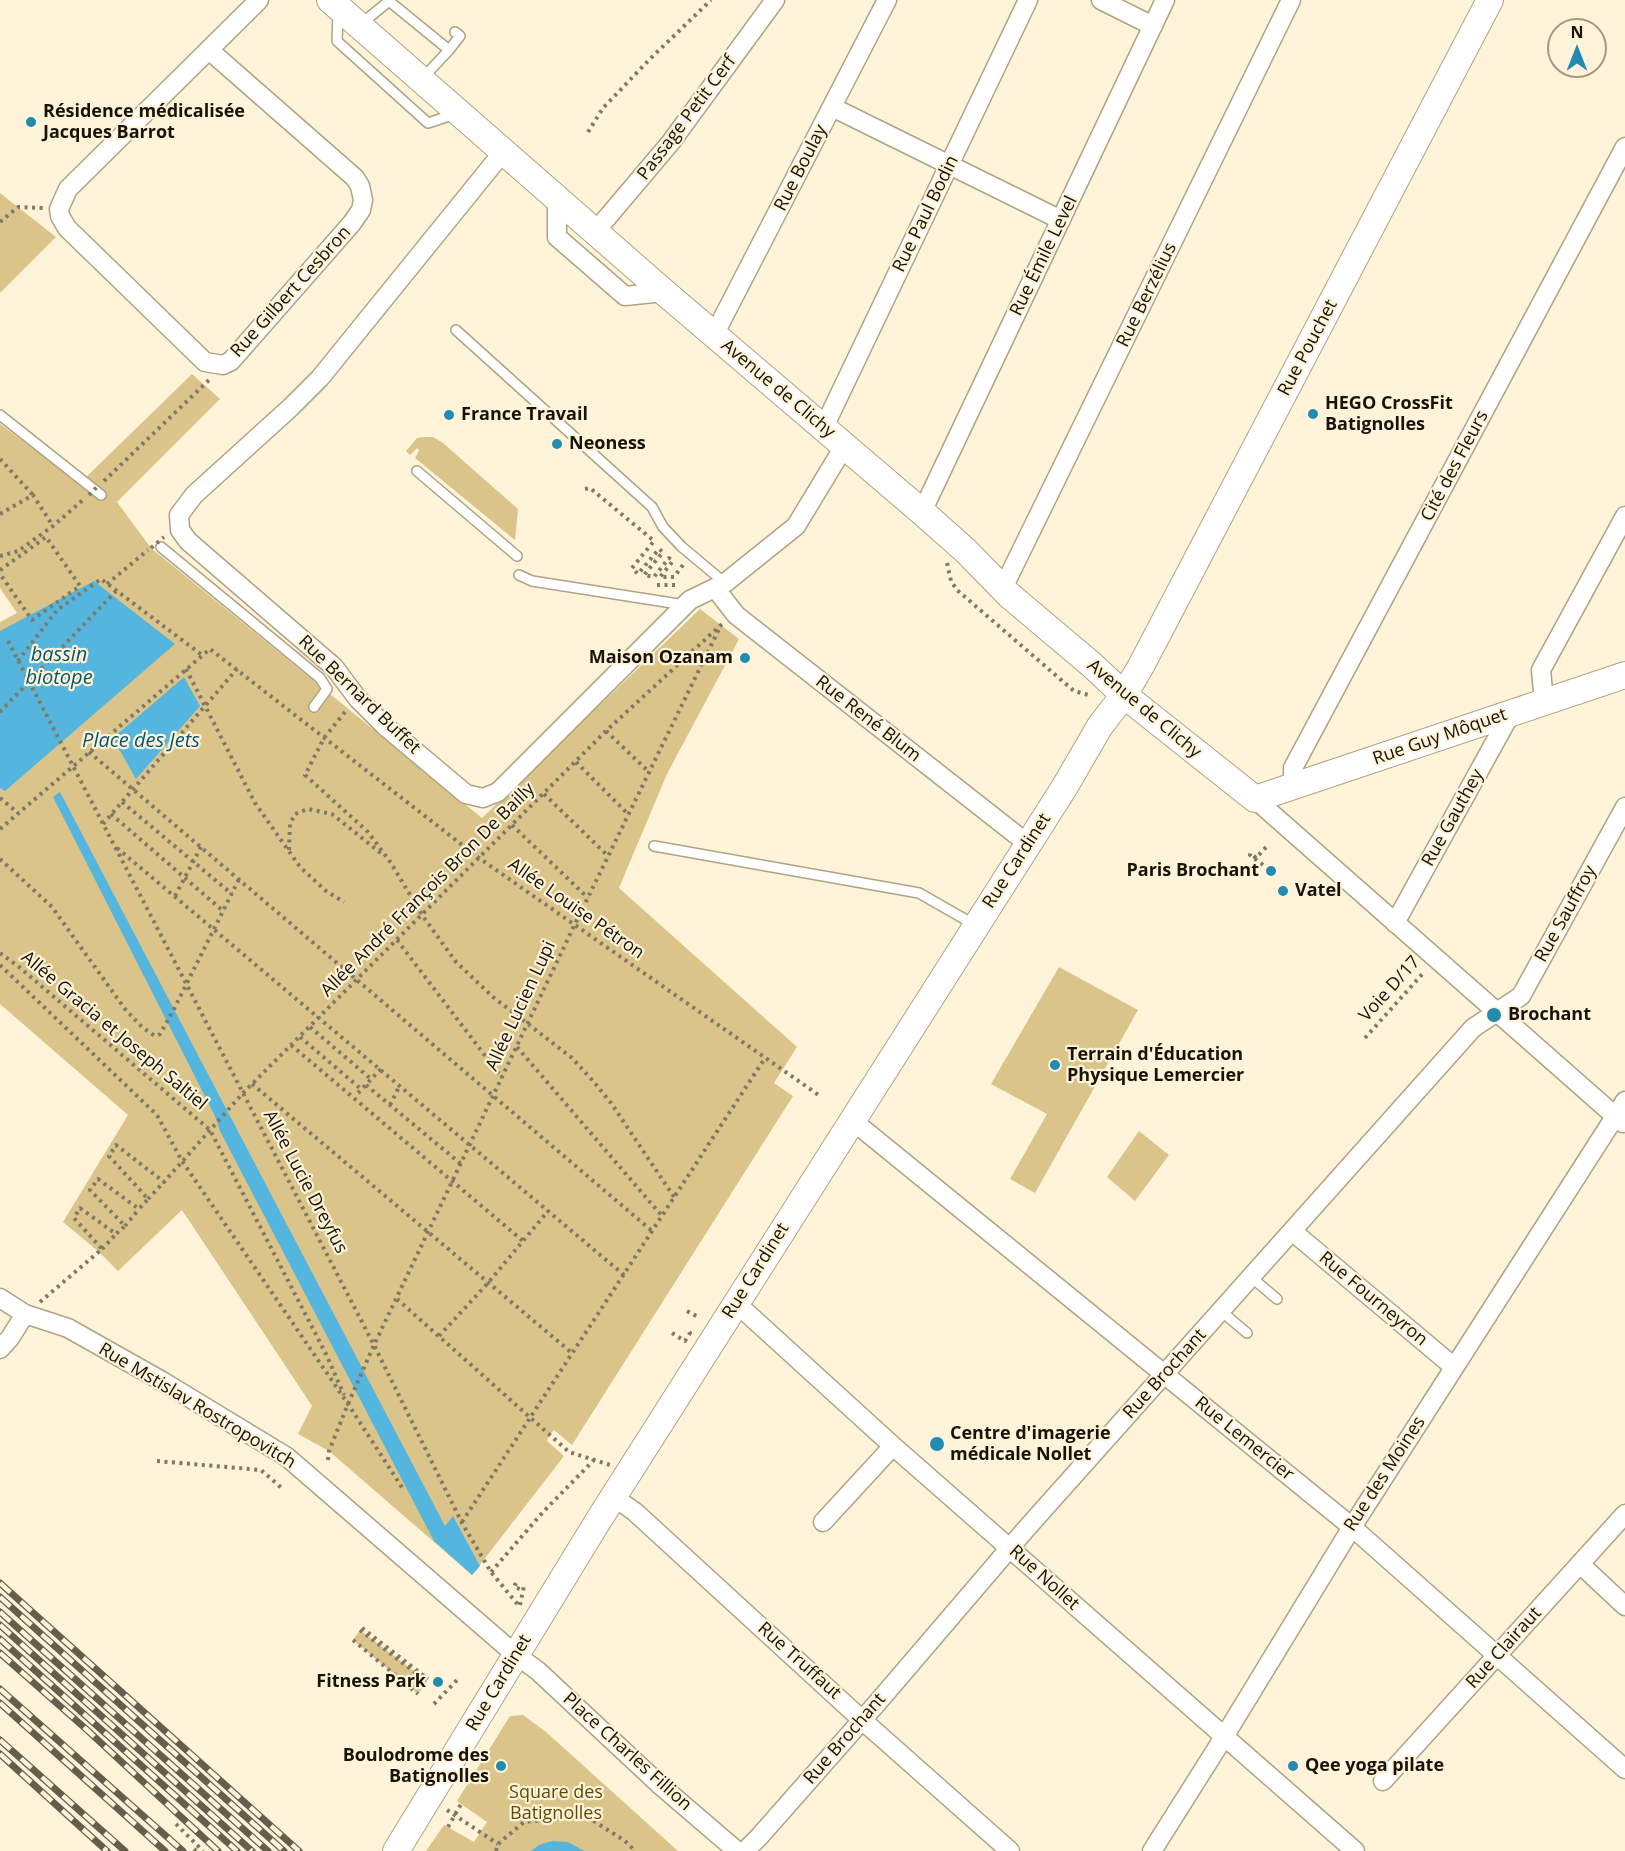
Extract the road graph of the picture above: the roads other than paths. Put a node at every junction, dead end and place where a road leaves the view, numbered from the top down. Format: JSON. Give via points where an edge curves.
{"nodes":[{"id":1,"x":259,"y":0,"type":"edge"},
{"id":2,"x":389,"y":0,"type":"edge"},
{"id":3,"x":775,"y":0,"type":"edge"},
{"id":4,"x":887,"y":0,"type":"edge"},
{"id":5,"x":1028,"y":0,"type":"edge"},
{"id":6,"x":1101,"y":0,"type":"edge"},
{"id":7,"x":1165,"y":0,"type":"edge"},
{"id":8,"x":1291,"y":0,"type":"edge"},
{"id":9,"x":1490,"y":0,"type":"edge"},
{"id":10,"x":338,"y":2,"type":"edge"},
{"id":11,"x":359,"y":25,"type":"junction"},
{"id":12,"x":1153,"y":26,"type":"junction"},
{"id":13,"x":455,"y":32,"type":"dead end"},
{"id":14,"x":209,"y":50,"type":"junction"},
{"id":15,"x":449,"y":50,"type":"junction"},
{"id":16,"x":420,"y":81,"type":"junction"},
{"id":17,"x":832,"y":106,"type":"junction"},
{"id":18,"x":457,"y":113,"type":"junction"},
{"id":19,"x":1625,"y":147,"type":"edge"},
{"id":20,"x":502,"y":152,"type":"junction"},
{"id":21,"x":950,"y":165,"type":"junction"},
{"id":22,"x":557,"y":198,"type":"junction"},
{"id":23,"x":1061,"y":220,"type":"junction"},
{"id":24,"x":595,"y":232,"type":"junction"},
{"id":25,"x":664,"y":292,"type":"junction"},
{"id":26,"x":456,"y":330,"type":"dead end"},
{"id":27,"x":714,"y":335,"type":"junction"},
{"id":28,"x":0,"y":415,"type":"edge"},
{"id":29,"x":824,"y":427,"type":"junction"},
{"id":30,"x":845,"y":445,"type":"junction"},
{"id":31,"x":417,"y":471,"type":"dead end"},
{"id":32,"x":100,"y":490,"type":"road end"},
{"id":33,"x":922,"y":512,"type":"junction"},
{"id":34,"x":1625,"y":516,"type":"edge"},
{"id":35,"x":161,"y":547,"type":"dead end"},
{"id":36,"x":517,"y":556,"type":"dead end"},
{"id":37,"x":519,"y":575,"type":"dead end"},
{"id":38,"x":716,"y":588,"type":"junction"},
{"id":39,"x":1003,"y":588,"type":"junction"},
{"id":40,"x":685,"y":605,"type":"junction"},
{"id":41,"x":1625,"y":675,"type":"edge"},
{"id":42,"x":1124,"y":695,"type":"junction"},
{"id":43,"x":1544,"y":702,"type":"junction"},
{"id":44,"x":314,"y":707,"type":"dead end"},
{"id":45,"x":1511,"y":713,"type":"junction"},
{"id":46,"x":1293,"y":787,"type":"junction"},
{"id":47,"x":1255,"y":800,"type":"junction"},
{"id":48,"x":1625,"y":807,"type":"edge"},
{"id":49,"x":1028,"y":844,"type":"junction"},
{"id":50,"x":654,"y":846,"type":"dead end"},
{"id":51,"x":1395,"y":923,"type":"junction"},
{"id":52,"x":976,"y":926,"type":"junction"},
{"id":53,"x":1497,"y":1011,"type":"junction"},
{"id":54,"x":1622,"y":1114,"type":"edge"},
{"id":55,"x":853,"y":1121,"type":"junction"},
{"id":56,"x":1292,"y":1231,"type":"junction"},
{"id":57,"x":1251,"y":1277,"type":"junction"},
{"id":58,"x":0,"y":1298,"type":"edge"},
{"id":59,"x":1277,"y":1299,"type":"dead end"},
{"id":60,"x":736,"y":1303,"type":"junction"},
{"id":61,"x":1221,"y":1311,"type":"junction"},
{"id":62,"x":25,"y":1314,"type":"junction"},
{"id":63,"x":1247,"y":1333,"type":"dead end"},
{"id":64,"x":0,"y":1349,"type":"edge"},
{"id":65,"x":1454,"y":1367,"type":"junction"},
{"id":66,"x":1165,"y":1374,"type":"junction"},
{"id":67,"x":893,"y":1446,"type":"junction"},
{"id":68,"x":614,"y":1497,"type":"junction"},
{"id":69,"x":1625,"y":1514,"type":"edge"},
{"id":70,"x":823,"y":1522,"type":"dead end"},
{"id":71,"x":1352,"y":1527,"type":"junction"},
{"id":72,"x":1010,"y":1548,"type":"junction"},
{"id":73,"x":1580,"y":1564,"type":"junction"},
{"id":74,"x":1625,"y":1606,"type":"edge"},
{"id":75,"x":516,"y":1655,"type":"junction"},
{"id":76,"x":1497,"y":1656,"type":"junction"},
{"id":77,"x":861,"y":1719,"type":"junction"},
{"id":78,"x":1224,"y":1737,"type":"junction"},
{"id":79,"x":1625,"y":1769,"type":"edge"},
{"id":80,"x":1383,"y":1781,"type":"dead end"},
{"id":81,"x":396,"y":1851,"type":"edge"},
{"id":82,"x":737,"y":1851,"type":"edge"},
{"id":83,"x":745,"y":1851,"type":"edge"},
{"id":84,"x":1010,"y":1851,"type":"edge"},
{"id":85,"x":1152,"y":1851,"type":"edge"},
{"id":86,"x":1355,"y":1851,"type":"edge"}],
"edges":[{"from":1,"to":14,"type":"street"},
{"from":2,"to":11,"type":"lane"},
{"from":2,"to":15,"type":"lane"},
{"from":3,"to":24,"type":"street","name":"Passage Petit Cerf","via":[[671,142]]},
{"from":4,"to":17,"type":"street","name":"Rue Boulay"},
{"from":5,"to":21,"type":"street","name":"Rue Paul Bodin"},
{"from":6,"to":12,"type":"street"},
{"from":7,"to":12,"type":"street","name":"Rue Émile Level"},
{"from":8,"to":39,"type":"street","name":"Rue Berzélius"},
{"from":9,"to":42,"type":"main road","name":"Rue Pouchet"},
{"from":10,"to":11,"type":"main road","name":"Avenue de Clichy"},
{"from":10,"to":18,"type":"lane","name":"Avenue de Clichy","via":[[337,41],[428,123]]},
{"from":11,"to":16,"type":"main road","name":"Avenue de Clichy"},
{"from":12,"to":23,"type":"street","name":"Rue Émile Level"},
{"from":13,"to":15,"type":"lane","via":[[460,36]]},
{"from":14,"to":14,"type":"street","name":"Rue Gilbert Cesbron","via":[[355,178],[363,200],[352,223],[231,361],[223,364],[205,362],[67,228],[59,209],[68,189]]},
{"from":15,"to":16,"type":"lane"},
{"from":16,"to":18,"type":"main road","name":"Avenue de Clichy"},
{"from":17,"to":21,"type":"street"},
{"from":17,"to":27,"type":"street","name":"Rue Boulay"},
{"from":18,"to":20,"type":"main road","name":"Avenue de Clichy"},
{"from":19,"to":46,"type":"street","name":"Cité des Fleurs","via":[[1293,768]]},
{"from":20,"to":22,"type":"main road","name":"Avenue de Clichy"},
{"from":20,"to":40,"type":"street","name":"Rue Bernard Buffet","via":[[320,378],[194,495],[178,515],[180,530],[334,667],[385,726],[466,794],[483,798],[498,792]]},
{"from":21,"to":23,"type":"street"},
{"from":21,"to":29,"type":"street","name":"Rue Paul Bodin"},
{"from":22,"to":24,"type":"main road","name":"Avenue de Clichy"},
{"from":22,"to":25,"type":"street","via":[[557,237],[591,267],[625,296]]},
{"from":23,"to":33,"type":"street","name":"Rue Émile Level"},
{"from":24,"to":25,"type":"main road","name":"Avenue de Clichy"},
{"from":25,"to":27,"type":"main road","name":"Avenue de Clichy"},
{"from":26,"to":38,"type":"lane","via":[[652,507],[663,527]]},
{"from":27,"to":29,"type":"main road","name":"Avenue de Clichy"},
{"from":28,"to":32,"type":"lane"},
{"from":29,"to":30,"type":"main road","name":"Avenue de Clichy"},
{"from":30,"to":33,"type":"main road","name":"Avenue de Clichy"},
{"from":30,"to":38,"type":"street","name":"Rue Bernard Buffet","via":[[795,526]]},
{"from":31,"to":36,"type":"lane"},
{"from":33,"to":39,"type":"main road","name":"Avenue de Clichy"},
{"from":34,"to":43,"type":"street","via":[[1541,670]]},
{"from":35,"to":44,"type":"lane","via":[[320,678],[327,689]]},
{"from":37,"to":40,"type":"lane","via":[[532,581]]},
{"from":38,"to":40,"type":"street","name":"Rue Bernard Buffet"},
{"from":38,"to":49,"type":"street","name":"Rue René Blum","via":[[736,615]]},
{"from":39,"to":42,"type":"main road","name":"Avenue de Clichy"},
{"from":41,"to":43,"type":"main road","name":"Rue Guy Môquet"},
{"from":42,"to":47,"type":"main road","name":"Avenue de Clichy"},
{"from":42,"to":49,"type":"main road","name":"Rue Cardinet","via":[[1100,726]]},
{"from":43,"to":45,"type":"main road","name":"Rue Guy Môquet"},
{"from":45,"to":46,"type":"main road","name":"Rue Guy Môquet"},
{"from":45,"to":51,"type":"street","name":"Rue Gauthey"},
{"from":46,"to":47,"type":"main road","name":"Rue Guy Môquet"},
{"from":47,"to":51,"type":"street","name":"Avenue de Clichy"},
{"from":48,"to":53,"type":"street","name":"Rue Sauffroy","via":[[1521,996]]},
{"from":49,"to":52,"type":"main road","name":"Rue Cardinet"},
{"from":50,"to":52,"type":"lane","via":[[919,893]]},
{"from":51,"to":53,"type":"street","name":"Avenue de Clichy"},
{"from":52,"to":55,"type":"main road","name":"Rue Cardinet"},
{"from":53,"to":54,"type":"street","name":"Avenue de Clichy"},
{"from":53,"to":56,"type":"street","name":"Rue Brochant","via":[[1473,1028]]},
{"from":54,"to":65,"type":"street","name":"Rue des Moines","via":[[1598,1141]]},
{"from":55,"to":60,"type":"main road","name":"Rue Cardinet"},
{"from":55,"to":66,"type":"street","name":"Rue Lemercier"},
{"from":56,"to":57,"type":"street","name":"Rue Brochant"},
{"from":56,"to":65,"type":"street","name":"Rue Fourneyron"},
{"from":57,"to":59,"type":"lane"},
{"from":57,"to":61,"type":"street","name":"Rue Brochant"},
{"from":58,"to":62,"type":"street","name":"Rue Mstislav Rostropovitch"},
{"from":60,"to":67,"type":"street","name":"Rue Nollet"},
{"from":60,"to":68,"type":"main road","name":"Rue Cardinet"},
{"from":61,"to":63,"type":"lane"},
{"from":61,"to":66,"type":"street","name":"Rue Brochant"},
{"from":62,"to":64,"type":"street"},
{"from":62,"to":75,"type":"street","name":"Rue Mstislav Rostropovitch","via":[[76,1333],[288,1457]]},
{"from":65,"to":71,"type":"street","name":"Rue des Moines"},
{"from":66,"to":71,"type":"street","name":"Rue Lemercier"},
{"from":66,"to":72,"type":"street","name":"Rue Brochant"},
{"from":67,"to":70,"type":"street"},
{"from":67,"to":72,"type":"street","name":"Rue Nollet"},
{"from":68,"to":75,"type":"main road","name":"Rue Cardinet"},
{"from":68,"to":77,"type":"street","name":"Rue Truffaut","via":[[636,1512]]},
{"from":69,"to":73,"type":"street","name":"Rue Clairaut"},
{"from":71,"to":76,"type":"street","name":"Rue Lemercier"},
{"from":71,"to":78,"type":"street","name":"Rue des Moines"},
{"from":72,"to":77,"type":"street","name":"Rue Brochant"},
{"from":72,"to":78,"type":"street","name":"Rue Nollet"},
{"from":73,"to":74,"type":"street"},
{"from":73,"to":76,"type":"street","name":"Rue Clairaut"},
{"from":75,"to":81,"type":"main road","name":"Rue Cardinet"},
{"from":75,"to":82,"type":"street","name":"Place Charles Fillion"},
{"from":76,"to":79,"type":"street","name":"Rue Lemercier"},
{"from":76,"to":80,"type":"street","name":"Rue Clairaut"},
{"from":77,"to":83,"type":"street","name":"Rue Brochant"},
{"from":77,"to":84,"type":"street","name":"Rue Truffaut"},
{"from":78,"to":85,"type":"street","name":"Rue des Moines"},
{"from":78,"to":86,"type":"street","name":"Rue Nollet"}]}
